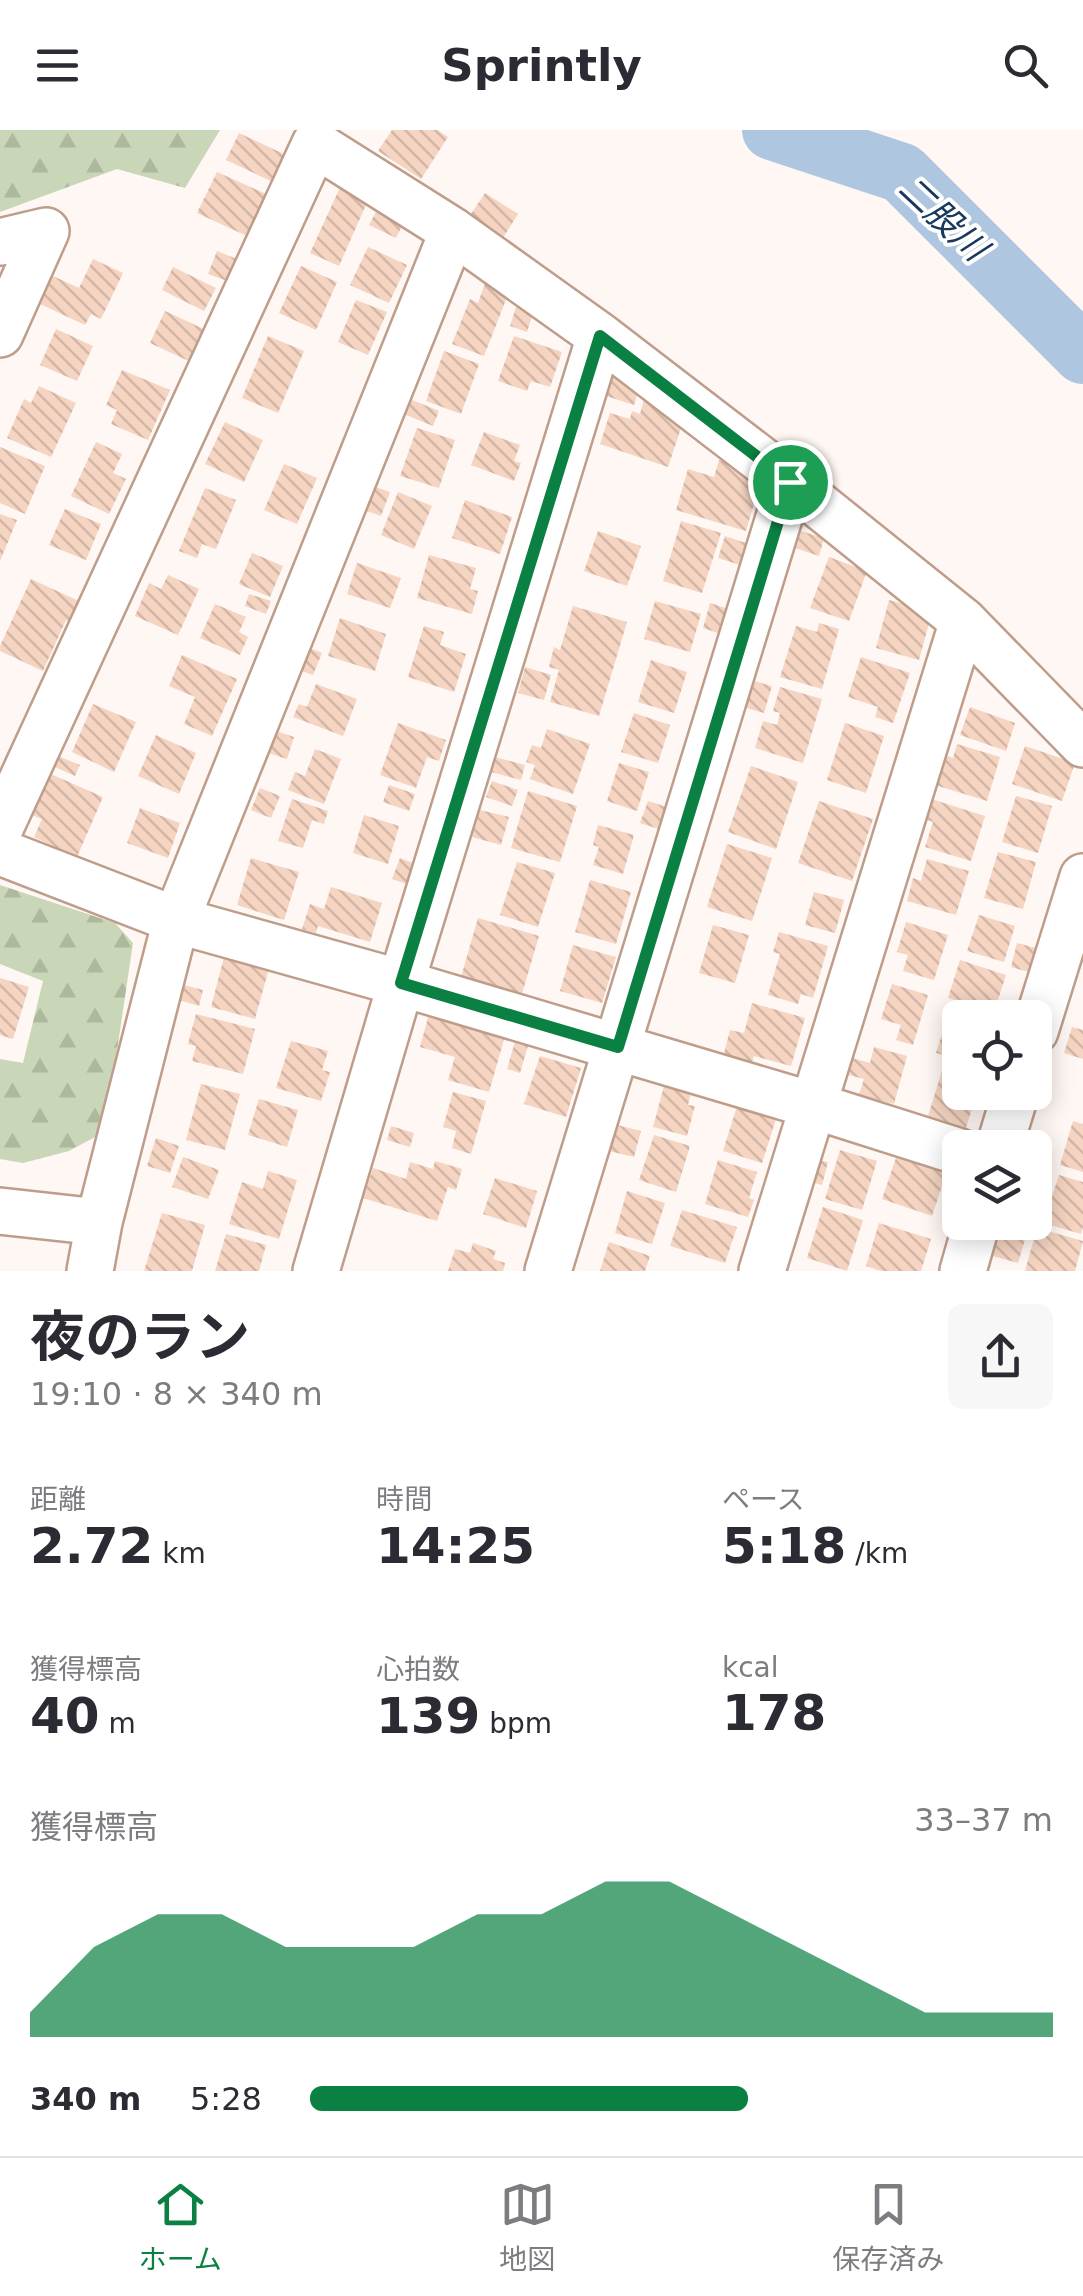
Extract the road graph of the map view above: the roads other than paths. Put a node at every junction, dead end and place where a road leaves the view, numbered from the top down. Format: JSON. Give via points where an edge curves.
{"nodes":[{"id":1,"x":453,"y":232,"type":"junction"},
{"id":2,"x":0,"y":242,"type":"edge"},
{"id":3,"x":0,"y":334,"type":"edge"},
{"id":4,"x":600,"y":336,"type":"junction"},
{"id":5,"x":790,"y":482,"type":"junction"},
{"id":6,"x":963,"y":621,"type":"junction"},
{"id":7,"x":1083,"y":744,"type":"edge"},
{"id":8,"x":0,"y":828,"type":"edge"},
{"id":9,"x":0,"y":852,"type":"edge"},
{"id":10,"x":1083,"y":876,"type":"edge"},
{"id":11,"x":176,"y":920,"type":"junction"},
{"id":12,"x":401,"y":983,"type":"junction"},
{"id":13,"x":1045,"y":1000,"type":"edge"},
{"id":14,"x":618,"y":1047,"type":"junction"},
{"id":15,"x":815,"y":1106,"type":"junction"},
{"id":16,"x":942,"y":1146,"type":"edge"},
{"id":17,"x":0,"y":1211,"type":"edge"},
{"id":18,"x":99,"y":1222,"type":"junction"},
{"id":19,"x":972,"y":1240,"type":"edge"},
{"id":20,"x":90,"y":1271,"type":"edge"},
{"id":21,"x":316,"y":1271,"type":"edge"},
{"id":22,"x":548,"y":1271,"type":"edge"},
{"id":23,"x":762,"y":1271,"type":"edge"},
{"id":24,"x":963,"y":1271,"type":"edge"}],
"edges":[{"from":1,"to":4,"type":"street"},
{"from":1,"to":8,"type":"street","via":[[315,144]]},
{"from":1,"to":11,"type":"street"},
{"from":2,"to":3,"type":"street","via":[[46,231]]},
{"from":4,"to":5,"type":"street"},
{"from":4,"to":12,"type":"street"},
{"from":5,"to":6,"type":"street"},
{"from":5,"to":14,"type":"street"},
{"from":6,"to":7,"type":"street"},
{"from":6,"to":15,"type":"street"},
{"from":9,"to":11,"type":"street"},
{"from":10,"to":13,"type":"street"},
{"from":11,"to":12,"type":"street"},
{"from":11,"to":18,"type":"street"},
{"from":12,"to":14,"type":"street"},
{"from":12,"to":21,"type":"street"},
{"from":14,"to":15,"type":"street"},
{"from":14,"to":22,"type":"street"},
{"from":15,"to":16,"type":"street"},
{"from":15,"to":23,"type":"street"},
{"from":17,"to":18,"type":"street"},
{"from":18,"to":20,"type":"street"},
{"from":19,"to":24,"type":"street"}]}
